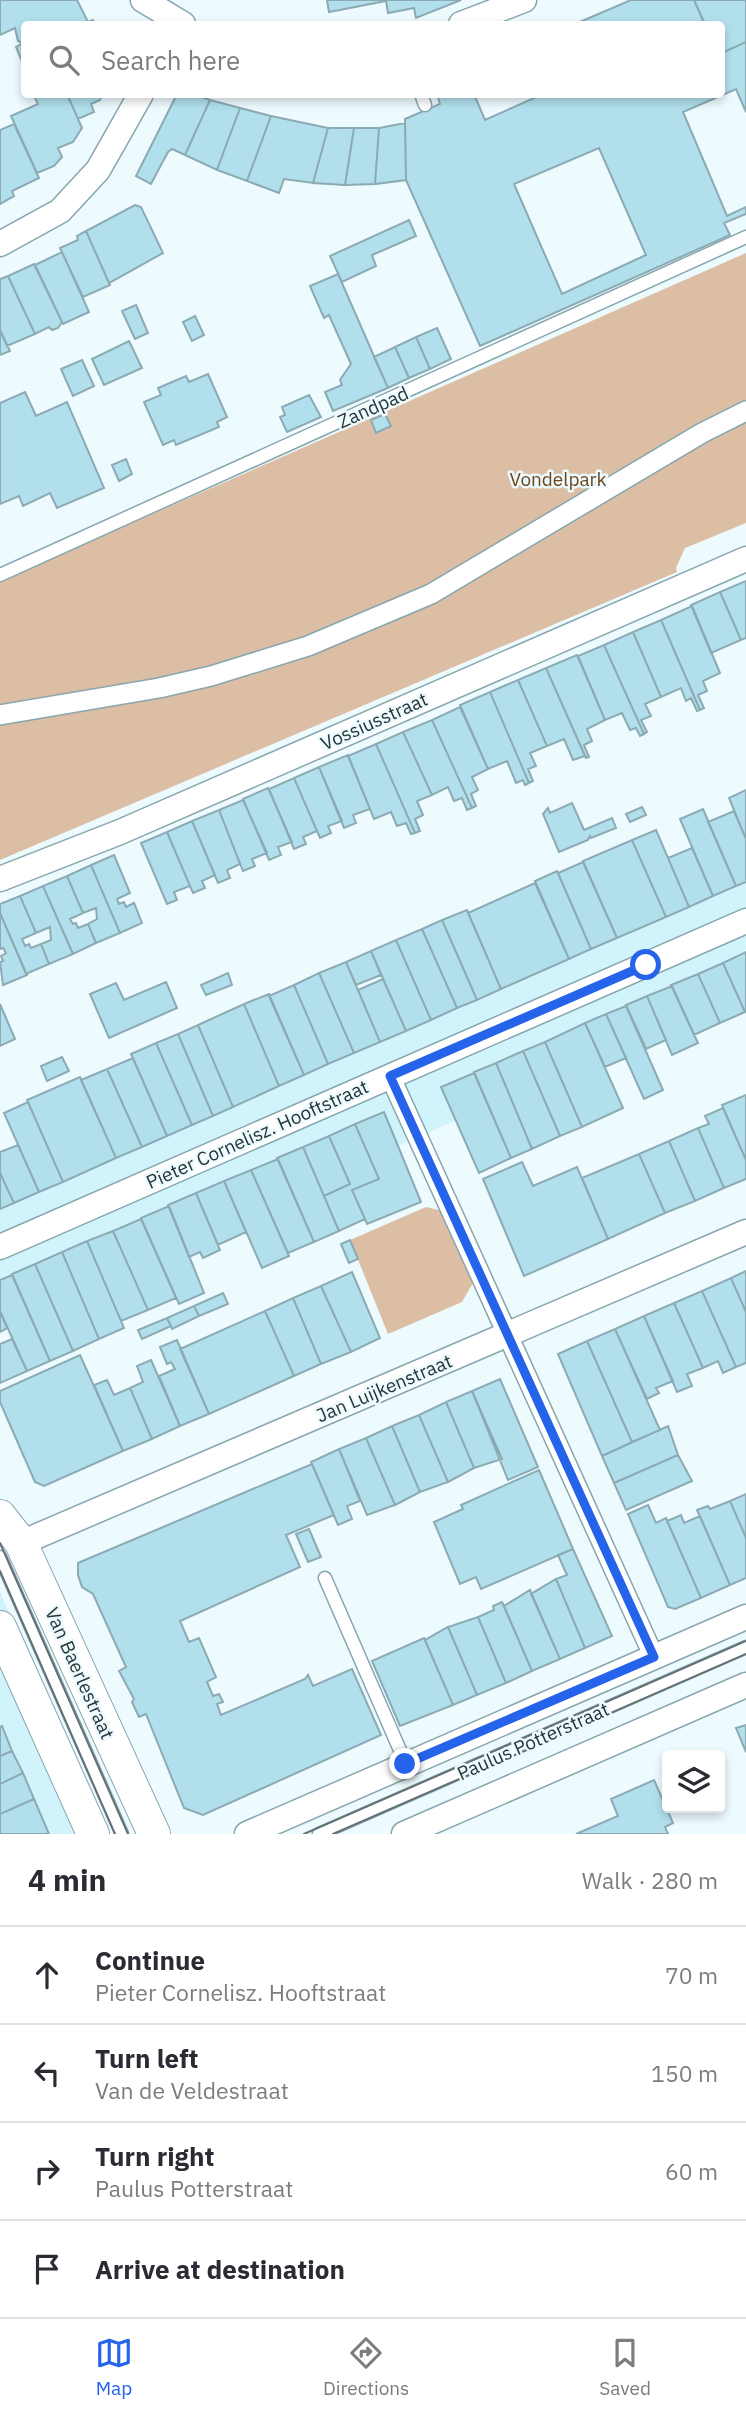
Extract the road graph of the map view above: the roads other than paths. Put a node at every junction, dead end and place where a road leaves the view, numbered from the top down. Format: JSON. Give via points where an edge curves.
{"nodes":[{"id":1,"x":143,"y":0,"type":"edge"},
{"id":2,"x":524,"y":0,"type":"edge"},
{"id":3,"x":173,"y":21,"type":"edge"},
{"id":4,"x":469,"y":21,"type":"edge"},
{"id":5,"x":139,"y":98,"type":"edge"},
{"id":6,"x":746,"y":237,"type":"edge"},
{"id":7,"x":0,"y":244,"type":"edge"},
{"id":8,"x":746,"y":411,"type":"edge"},
{"id":9,"x":746,"y":559,"type":"edge"},
{"id":10,"x":0,"y":575,"type":"edge"},
{"id":11,"x":0,"y":715,"type":"edge"},
{"id":12,"x":0,"y":879,"type":"edge"},
{"id":13,"x":746,"y":921,"type":"edge"},
{"id":14,"x":390,"y":1076,"type":"junction"},
{"id":15,"x":746,"y":1232,"type":"edge"},
{"id":16,"x":0,"y":1247,"type":"edge"},
{"id":17,"x":506,"y":1336,"type":"junction"},
{"id":18,"x":0,"y":1516,"type":"edge"},
{"id":19,"x":11,"y":1550,"type":"edge"},
{"id":20,"x":325,"y":1578,"type":"dead end"},
{"id":21,"x":746,"y":1617,"type":"edge"},
{"id":22,"x":0,"y":1627,"type":"edge"},
{"id":23,"x":746,"y":1647,"type":"edge"},
{"id":24,"x":654,"y":1657,"type":"junction"},
{"id":25,"x":746,"y":1685,"type":"edge"},
{"id":26,"x":405,"y":1764,"type":"junction"},
{"id":27,"x":93,"y":1834,"type":"edge"},
{"id":28,"x":122,"y":1834,"type":"edge"},
{"id":29,"x":154,"y":1834,"type":"edge"},
{"id":30,"x":247,"y":1834,"type":"edge"},
{"id":31,"x":319,"y":1834,"type":"edge"},
{"id":32,"x":404,"y":1834,"type":"edge"}],
"edges":[{"from":1,"to":3,"type":"street"},
{"from":2,"to":4,"type":"street"},
{"from":5,"to":7,"type":"street","via":[[99,170],[60,211]]},
{"from":6,"to":10,"type":"lane","name":"Zandpad"},
{"from":8,"to":11,"type":"street","via":[[431,594],[308,646],[159,688]]},
{"from":9,"to":12,"type":"street","name":"Vossiusstraat","via":[[120,832]]},
{"from":13,"to":14,"type":"street","name":"Pieter Cornelisz. Hooftstraat"},
{"from":14,"to":16,"type":"street","name":"Pieter Cornelisz. Hooftstraat"},
{"from":14,"to":17,"type":"street"},
{"from":15,"to":17,"type":"street","name":"Jan Luijkenstraat"},
{"from":17,"to":19,"type":"street","name":"Jan Luijkenstraat"},
{"from":17,"to":24,"type":"street"},
{"from":18,"to":19,"type":"street","name":"Van Baerlestraat"},
{"from":19,"to":28,"type":"lane","name":"Van Baerlestraat"},
{"from":19,"to":29,"type":"street","name":"Van Baerlestraat"},
{"from":20,"to":26,"type":"lane"},
{"from":21,"to":24,"type":"street","name":"Paulus Potterstraat"},
{"from":22,"to":27,"type":"street"},
{"from":23,"to":31,"type":"lane","name":"Paulus Potterstraat"},
{"from":24,"to":26,"type":"street","name":"Paulus Potterstraat"},
{"from":25,"to":32,"type":"street","name":"Paulus Potterstraat"},
{"from":26,"to":30,"type":"street","name":"Paulus Potterstraat"}]}
